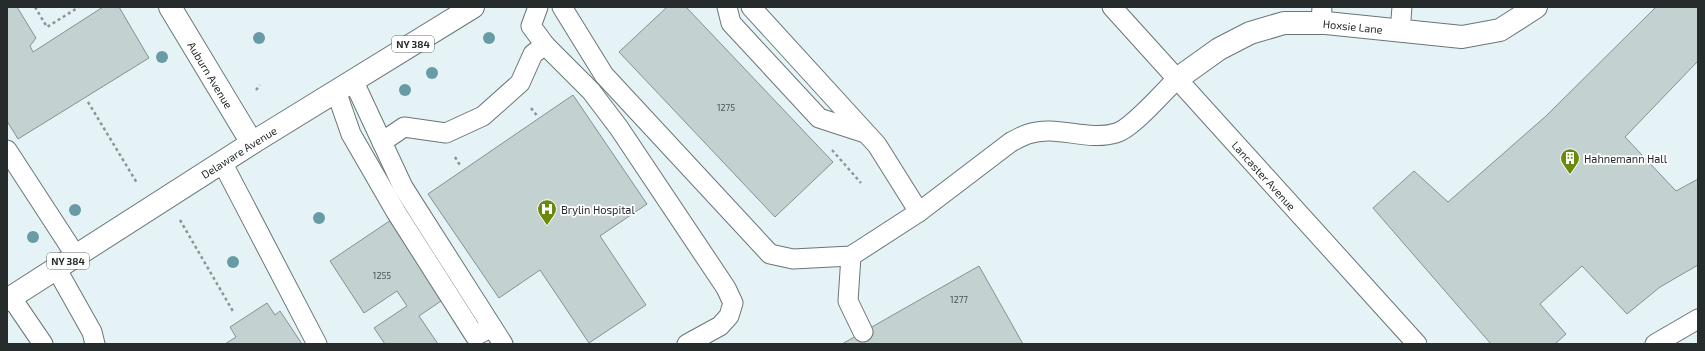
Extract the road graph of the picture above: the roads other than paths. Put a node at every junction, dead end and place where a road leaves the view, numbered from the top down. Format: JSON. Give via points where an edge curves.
{"nodes":[{"id":1,"x":170,"y":7,"type":"edge"},
{"id":2,"x":473,"y":7,"type":"edge"},
{"id":3,"x":538,"y":7,"type":"edge"},
{"id":4,"x":562,"y":7,"type":"edge"},
{"id":5,"x":728,"y":7,"type":"edge"},
{"id":6,"x":751,"y":7,"type":"edge"},
{"id":7,"x":1112,"y":7,"type":"edge"},
{"id":8,"x":1402,"y":7,"type":"edge"},
{"id":9,"x":1536,"y":7,"type":"edge"},
{"id":10,"x":1321,"y":15,"type":"edge"},
{"id":11,"x":1400,"y":31,"type":"junction"},
{"id":12,"x":545,"y":45,"type":"junction"},
{"id":13,"x":1177,"y":79,"type":"junction"},
{"id":14,"x":344,"y":86,"type":"junction"},
{"id":15,"x":867,"y":134,"type":"junction"},
{"id":16,"x":382,"y":142,"type":"junction"},
{"id":17,"x":252,"y":143,"type":"junction"},
{"id":18,"x":7,"y":150,"type":"edge"},
{"id":19,"x":222,"y":162,"type":"junction"},
{"id":20,"x":919,"y":212,"type":"junction"},
{"id":21,"x":76,"y":256,"type":"junction"},
{"id":22,"x":851,"y":256,"type":"junction"},
{"id":23,"x":56,"y":268,"type":"junction"},
{"id":24,"x":9,"y":298,"type":"edge"},
{"id":25,"x":1698,"y":319,"type":"edge"},
{"id":26,"x":492,"y":327,"type":"junction"},
{"id":27,"x":863,"y":332,"type":"dead end"},
{"id":28,"x":44,"y":344,"type":"edge"},
{"id":29,"x":94,"y":344,"type":"edge"},
{"id":30,"x":317,"y":344,"type":"edge"},
{"id":31,"x":503,"y":344,"type":"edge"},
{"id":32,"x":687,"y":344,"type":"edge"},
{"id":33,"x":1417,"y":344,"type":"edge"},
{"id":34,"x":1655,"y":344,"type":"edge"}],
"edges":[{"from":1,"to":17,"type":"street","name":"Auburn Avenue"},
{"from":2,"to":14,"type":"street","name":"Delaware Avenue","number":"NY 384"},
{"from":3,"to":12,"type":"lane","via":[[531,26]]},
{"from":4,"to":22,"type":"lane","via":[[604,75],[770,254],[793,259]]},
{"from":5,"to":15,"type":"lane","via":[[731,23],[819,118]]},
{"from":6,"to":15,"type":"lane"},
{"from":7,"to":13,"type":"lane","name":"Lancaster Avenue"},
{"from":8,"to":11,"type":"lane"},
{"from":9,"to":11,"type":"street","name":"Hoxsie Lane","via":[[1500,30],[1462,37]]},
{"from":10,"to":11,"type":"street","name":"Hoxsie Lane"},
{"from":10,"to":13,"type":"street","name":"Hoxsie Lane","via":[[1250,33],[1219,49]]},
{"from":12,"to":16,"type":"lane","via":[[533,54],[520,83],[483,116],[446,133],[404,127]]},
{"from":12,"to":32,"type":"lane","via":[[591,91],[619,128],[726,288],[733,303],[729,316],[720,326]]},
{"from":13,"to":20,"type":"lane","via":[[1133,122],[1117,133],[1102,136],[1028,133],[1011,142]]},
{"from":13,"to":33,"type":"lane","name":"Lancaster Avenue"},
{"from":14,"to":16,"type":"lane"},
{"from":14,"to":17,"type":"street","name":"Delaware Avenue","number":"NY 384"},
{"from":14,"to":26,"type":"lane","via":[[351,134],[396,212],[475,336]]},
{"from":15,"to":20,"type":"lane","via":[[878,145]]},
{"from":16,"to":26,"type":"lane","via":[[403,187]]},
{"from":17,"to":19,"type":"street","name":"Delaware Avenue","number":"NY 384"},
{"from":18,"to":21,"type":"lane"},
{"from":19,"to":21,"type":"street","name":"Delaware Avenue","number":"NY 384"},
{"from":19,"to":30,"type":"lane"},
{"from":20,"to":22,"type":"lane"},
{"from":21,"to":23,"type":"street","name":"Delaware Avenue","number":"NY 384"},
{"from":22,"to":27,"type":"lane","via":[[848,301]]},
{"from":23,"to":24,"type":"street","name":"Delaware Avenue","number":"NY 384"},
{"from":23,"to":29,"type":"lane","via":[[92,332]]},
{"from":24,"to":28,"type":"lane"},
{"from":25,"to":34,"type":"lane"},
{"from":26,"to":31,"type":"lane"}]}
